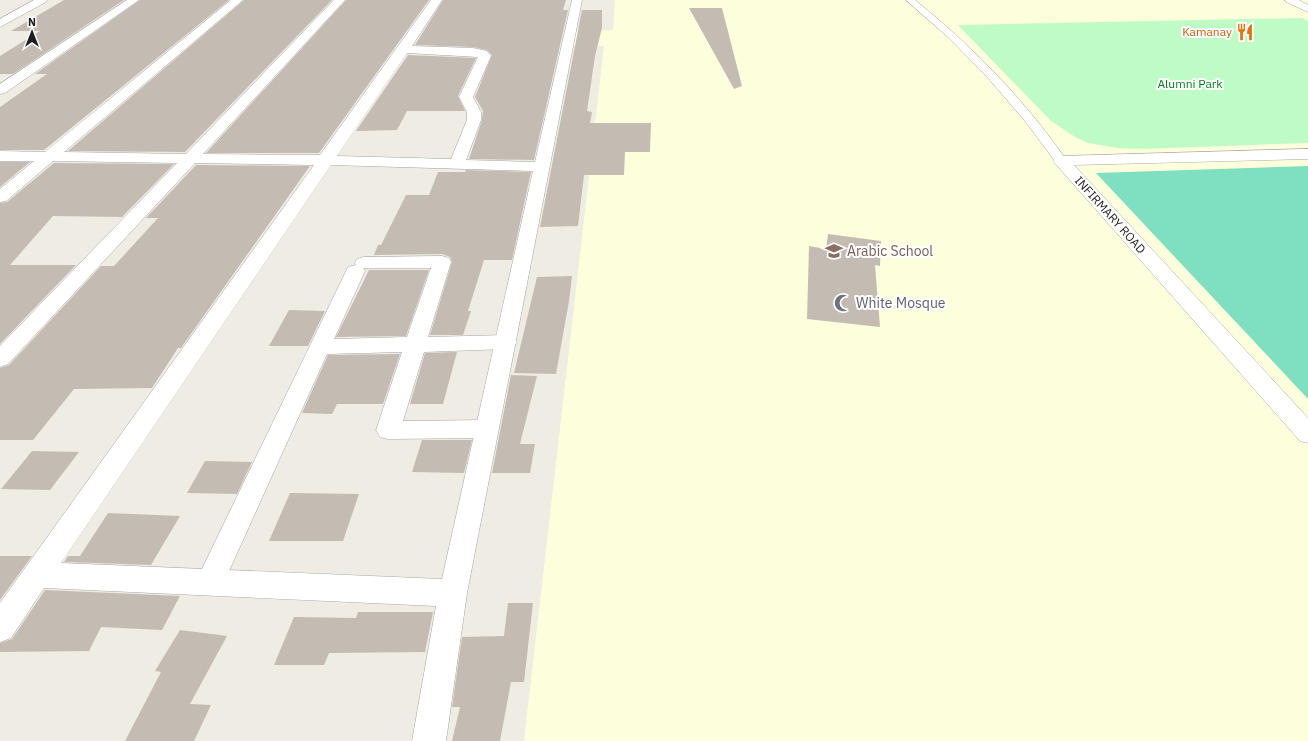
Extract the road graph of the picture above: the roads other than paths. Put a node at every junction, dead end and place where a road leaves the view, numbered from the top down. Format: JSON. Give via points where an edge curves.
{"nodes":[{"id":1,"x":42,"y":0,"type":"edge"},
{"id":2,"x":134,"y":0,"type":"edge"},
{"id":3,"x":238,"y":0,"type":"edge"},
{"id":4,"x":340,"y":0,"type":"edge"},
{"id":5,"x":437,"y":0,"type":"edge"},
{"id":6,"x":577,"y":0,"type":"edge"},
{"id":7,"x":910,"y":0,"type":"edge"},
{"id":8,"x":1290,"y":0,"type":"edge"},
{"id":9,"x":1308,"y":9,"type":"edge"},
{"id":10,"x":0,"y":24,"type":"edge"},
{"id":11,"x":404,"y":49,"type":"junction"},
{"id":12,"x":0,"y":90,"type":"edge"},
{"id":13,"x":1308,"y":154,"type":"edge"},
{"id":14,"x":0,"y":156,"type":"edge"},
{"id":15,"x":50,"y":156,"type":"junction"},
{"id":16,"x":192,"y":157,"type":"junction"},
{"id":17,"x":327,"y":160,"type":"junction"},
{"id":18,"x":1061,"y":161,"type":"junction"},
{"id":19,"x":458,"y":163,"type":"junction"},
{"id":20,"x":542,"y":167,"type":"junction"},
{"id":21,"x":0,"y":197,"type":"edge"},
{"id":22,"x":506,"y":342,"type":"junction"},
{"id":23,"x":416,"y":345,"type":"junction"},
{"id":24,"x":320,"y":347,"type":"junction"},
{"id":25,"x":0,"y":359,"type":"edge"},
{"id":26,"x":487,"y":429,"type":"junction"},
{"id":27,"x":1308,"y":434,"type":"edge"},
{"id":28,"x":37,"y":574,"type":"junction"},
{"id":29,"x":210,"y":582,"type":"junction"},
{"id":30,"x":453,"y":593,"type":"junction"},
{"id":31,"x":0,"y":628,"type":"edge"},
{"id":32,"x":429,"y":741,"type":"edge"}],
"edges":[{"from":1,"to":10,"type":"street"},
{"from":2,"to":12,"type":"street"},
{"from":3,"to":15,"type":"street"},
{"from":4,"to":16,"type":"street"},
{"from":5,"to":11,"type":"street"},
{"from":6,"to":20,"type":"street"},
{"from":7,"to":18,"type":"lane","name":"INFIRMARY ROAD","via":[[988,72]]},
{"from":8,"to":9,"type":"street"},
{"from":11,"to":17,"type":"street"},
{"from":11,"to":19,"type":"street","via":[[473,52],[485,56],[468,93],[467,101],[475,114]]},
{"from":13,"to":18,"type":"street"},
{"from":14,"to":15,"type":"street"},
{"from":15,"to":16,"type":"street"},
{"from":15,"to":21,"type":"street"},
{"from":16,"to":17,"type":"street"},
{"from":16,"to":25,"type":"street"},
{"from":17,"to":19,"type":"street"},
{"from":17,"to":28,"type":"street"},
{"from":18,"to":27,"type":"street","name":"INFIRMARY ROAD"},
{"from":19,"to":20,"type":"street"},
{"from":20,"to":22,"type":"street"},
{"from":22,"to":23,"type":"street"},
{"from":22,"to":26,"type":"street"},
{"from":23,"to":24,"type":"street"},
{"from":23,"to":24,"type":"street","via":[[442,262],[359,267]]},
{"from":23,"to":26,"type":"street","via":[[388,430]]},
{"from":24,"to":29,"type":"street"},
{"from":26,"to":30,"type":"street"},
{"from":28,"to":29,"type":"street"},
{"from":28,"to":31,"type":"street"},
{"from":29,"to":30,"type":"street"},
{"from":30,"to":32,"type":"street"}]}
